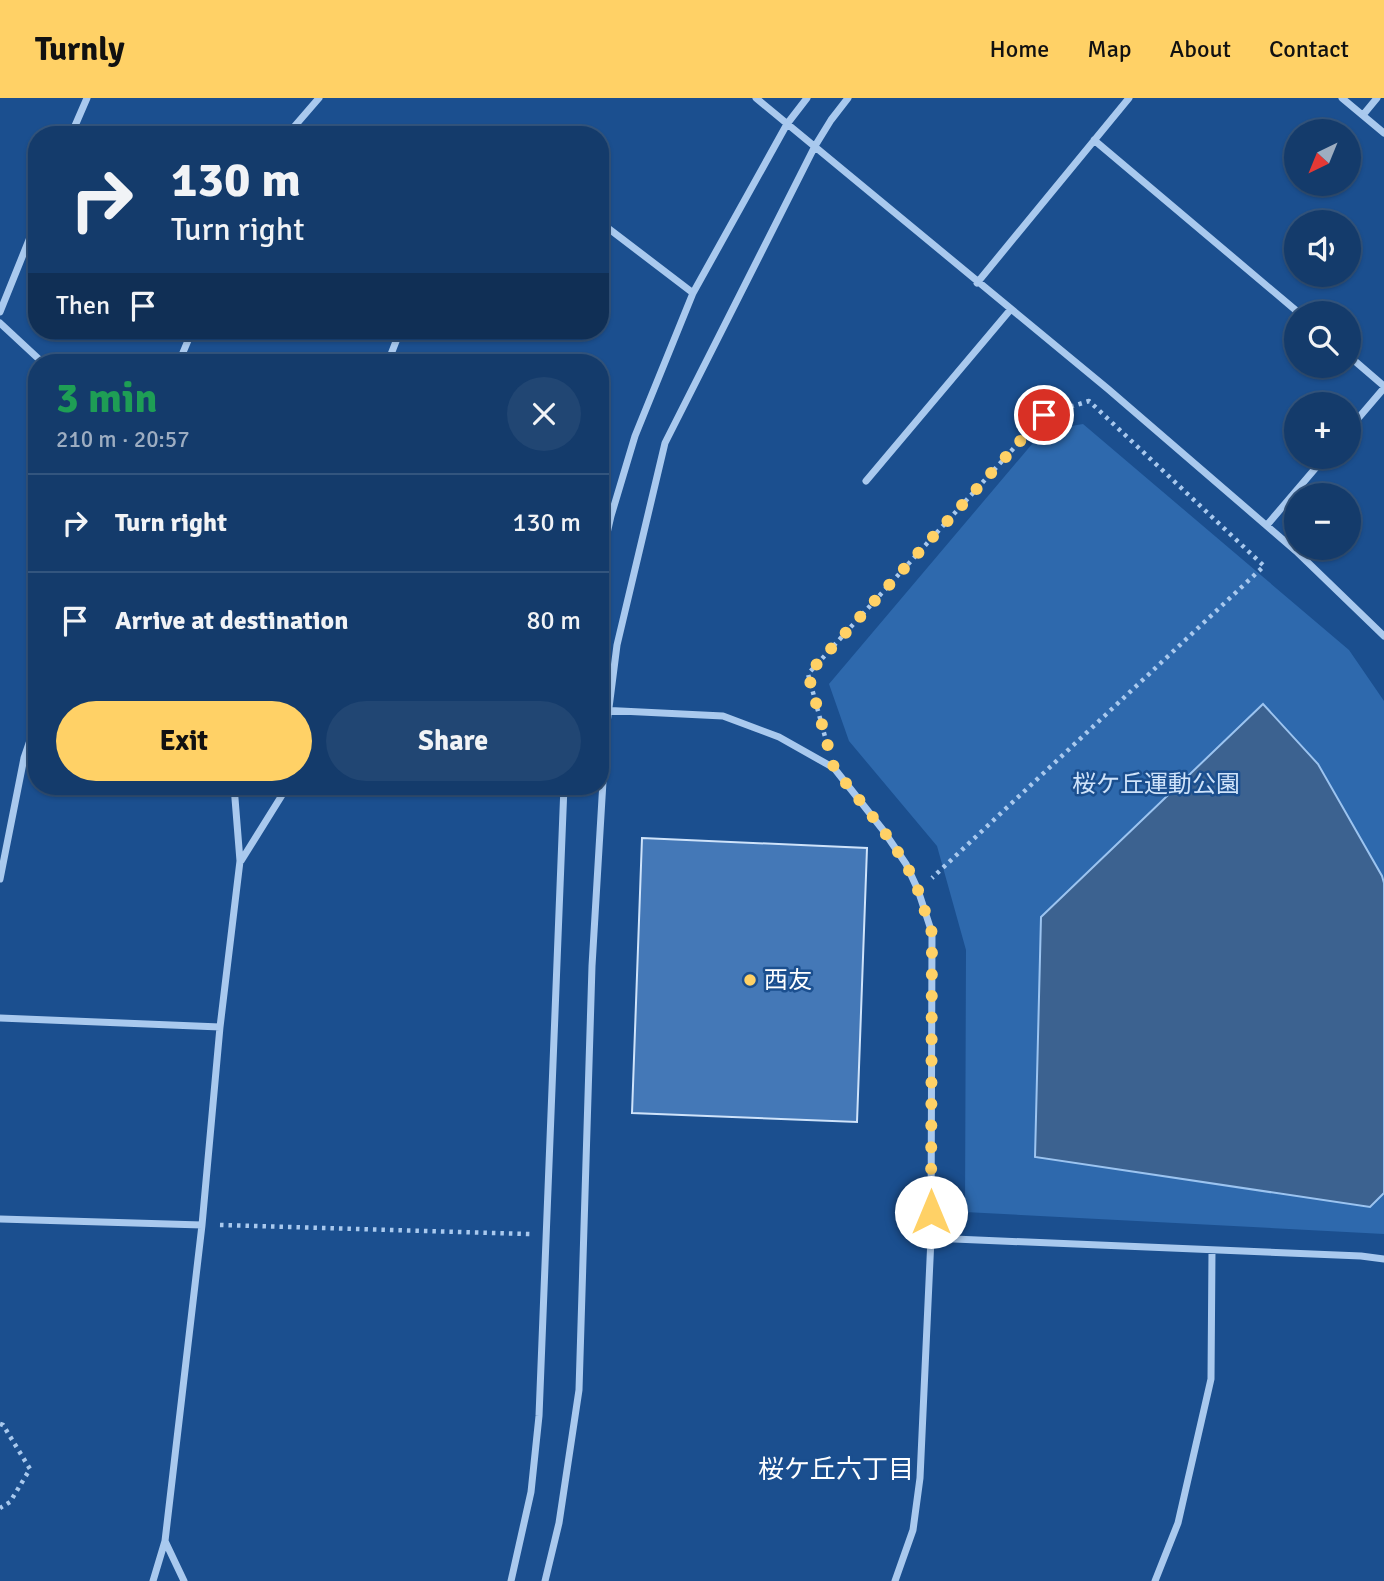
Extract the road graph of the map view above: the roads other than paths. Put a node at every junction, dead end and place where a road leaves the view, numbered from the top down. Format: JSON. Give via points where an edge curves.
{"nodes":[{"id":1,"x":87,"y":98,"type":"edge"},
{"id":2,"x":319,"y":98,"type":"edge"},
{"id":3,"x":756,"y":98,"type":"edge"},
{"id":4,"x":807,"y":98,"type":"edge"},
{"id":5,"x":848,"y":98,"type":"edge"},
{"id":6,"x":1129,"y":98,"type":"edge"},
{"id":7,"x":1342,"y":98,"type":"edge"},
{"id":8,"x":1377,"y":98,"type":"edge"},
{"id":9,"x":1363,"y":115,"type":"junction"},
{"id":10,"x":787,"y":124,"type":"junction"},
{"id":11,"x":75,"y":126,"type":"edge"},
{"id":12,"x":294,"y":126,"type":"edge"},
{"id":13,"x":1384,"y":133,"type":"edge"},
{"id":14,"x":1094,"y":140,"type":"junction"},
{"id":15,"x":815,"y":146,"type":"junction"},
{"id":16,"x":609,"y":229,"type":"edge"},
{"id":17,"x":28,"y":242,"type":"edge"},
{"id":18,"x":977,"y":283,"type":"junction"},
{"id":19,"x":693,"y":293,"type":"junction"},
{"id":20,"x":1285,"y":301,"type":"edge"},
{"id":21,"x":1011,"y":309,"type":"junction"},
{"id":22,"x":0,"y":312,"type":"edge"},
{"id":23,"x":0,"y":323,"type":"edge"},
{"id":24,"x":33,"y":354,"type":"edge"},
{"id":25,"x":1361,"y":367,"type":"edge"},
{"id":26,"x":1384,"y":387,"type":"edge"},
{"id":27,"x":1361,"y":415,"type":"edge"},
{"id":28,"x":1315,"y":469,"type":"edge"},
{"id":29,"x":866,"y":481,"type":"dead end"},
{"id":30,"x":609,"y":525,"type":"edge"},
{"id":31,"x":1267,"y":526,"type":"junction"},
{"id":32,"x":1384,"y":636,"type":"edge"},
{"id":33,"x":609,"y":685,"type":"edge"},
{"id":34,"x":609,"y":710,"type":"edge"},
{"id":35,"x":28,"y":746,"type":"edge"},
{"id":36,"x":235,"y":795,"type":"edge"},
{"id":37,"x":282,"y":795,"type":"edge"},
{"id":38,"x":564,"y":795,"type":"edge"},
{"id":39,"x":600,"y":795,"type":"edge"},
{"id":40,"x":240,"y":862,"type":"junction"},
{"id":41,"x":0,"y":879,"type":"edge"},
{"id":42,"x":0,"y":1018,"type":"edge"},
{"id":43,"x":220,"y":1027,"type":"junction"},
{"id":44,"x":0,"y":1219,"type":"edge"},
{"id":45,"x":202,"y":1225,"type":"junction"},
{"id":46,"x":931,"y":1238,"type":"junction"},
{"id":47,"x":1212,"y":1251,"type":"junction"},
{"id":48,"x":1384,"y":1259,"type":"edge"},
{"id":49,"x":165,"y":1541,"type":"junction"},
{"id":50,"x":153,"y":1581,"type":"edge"},
{"id":51,"x":184,"y":1581,"type":"edge"},
{"id":52,"x":511,"y":1581,"type":"edge"},
{"id":53,"x":545,"y":1581,"type":"edge"},
{"id":54,"x":895,"y":1581,"type":"edge"},
{"id":55,"x":1155,"y":1581,"type":"edge"}],
"edges":[{"from":1,"to":11,"type":"street"},
{"from":2,"to":12,"type":"street"},
{"from":3,"to":10,"type":"street"},
{"from":4,"to":10,"type":"street"},
{"from":5,"to":15,"type":"street"},
{"from":6,"to":14,"type":"street"},
{"from":7,"to":9,"type":"street"},
{"from":8,"to":9,"type":"street"},
{"from":9,"to":13,"type":"street"},
{"from":10,"to":15,"type":"street"},
{"from":10,"to":19,"type":"street"},
{"from":14,"to":18,"type":"street"},
{"from":14,"to":20,"type":"street"},
{"from":15,"to":18,"type":"street"},
{"from":15,"to":33,"type":"street","via":[[665,443]]},
{"from":16,"to":19,"type":"street"},
{"from":17,"to":22,"type":"street"},
{"from":18,"to":21,"type":"street"},
{"from":19,"to":30,"type":"street","via":[[635,436]]},
{"from":21,"to":29,"type":"street"},
{"from":21,"to":31,"type":"street"},
{"from":23,"to":24,"type":"street"},
{"from":25,"to":26,"type":"street"},
{"from":26,"to":27,"type":"street"},
{"from":28,"to":31,"type":"street"},
{"from":31,"to":32,"type":"street"},
{"from":34,"to":46,"type":"street","via":[[723,716],[779,737],[834,768],[906,864],[932,933]]},
{"from":35,"to":41,"type":"street"},
{"from":36,"to":40,"type":"street"},
{"from":37,"to":40,"type":"street"},
{"from":38,"to":52,"type":"street","via":[[539,1416],[533,1479]]},
{"from":39,"to":53,"type":"street","via":[[579,1390],[559,1523]]},
{"from":40,"to":43,"type":"street"},
{"from":42,"to":43,"type":"street"},
{"from":43,"to":45,"type":"street"},
{"from":44,"to":45,"type":"street"},
{"from":45,"to":49,"type":"street"},
{"from":46,"to":47,"type":"street"},
{"from":46,"to":54,"type":"street","via":[[920,1478],[913,1530]]},
{"from":47,"to":48,"type":"street"},
{"from":47,"to":55,"type":"street","via":[[1211,1379],[1178,1523]]},
{"from":49,"to":50,"type":"street"},
{"from":49,"to":51,"type":"street"}]}
